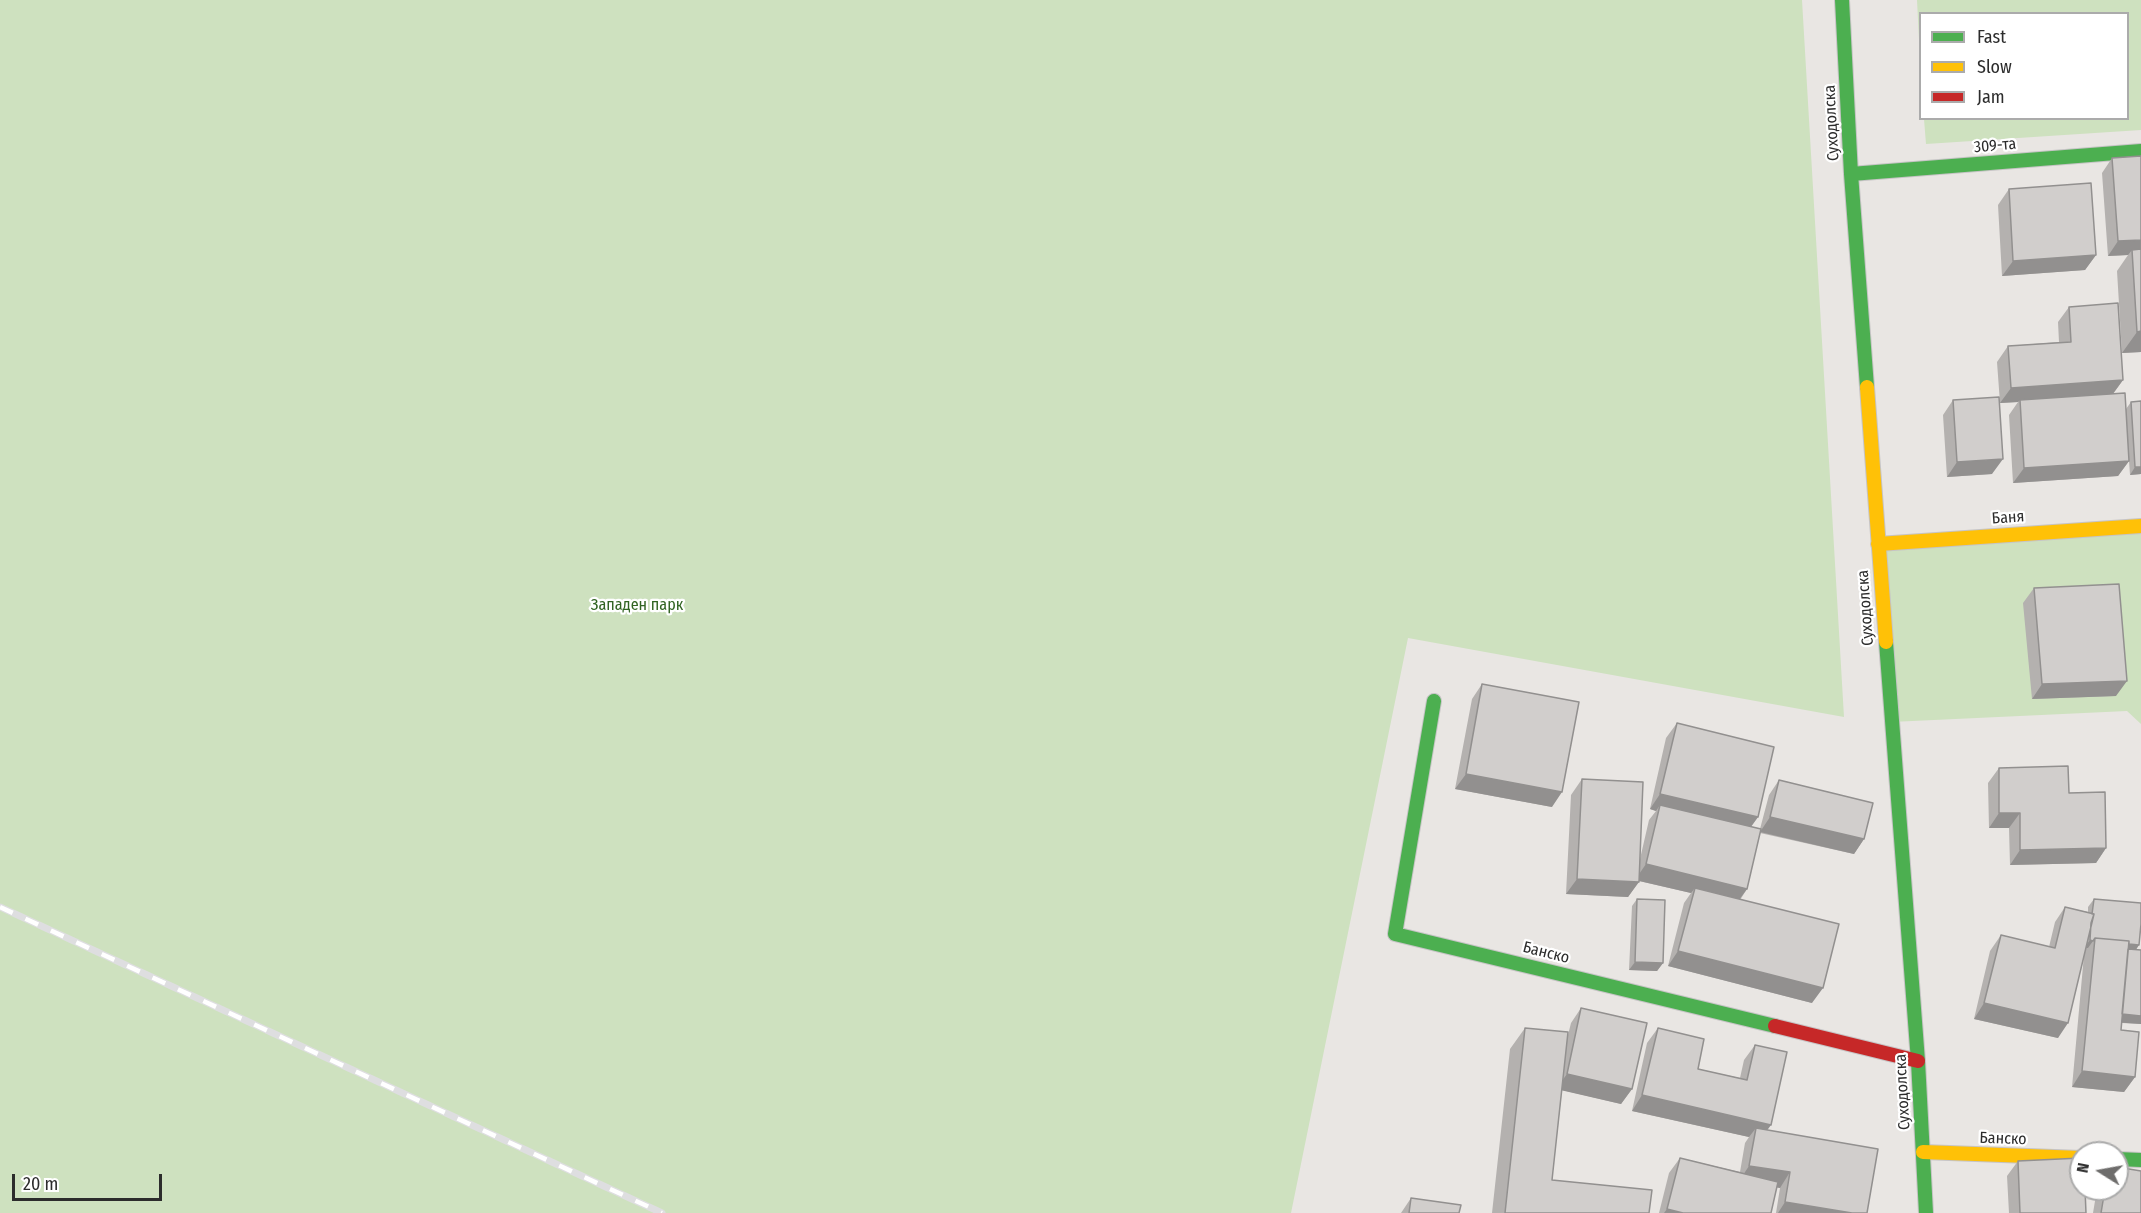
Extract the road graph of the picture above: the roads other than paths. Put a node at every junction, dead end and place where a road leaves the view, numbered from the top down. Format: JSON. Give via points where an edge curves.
{"nodes":[{"id":1,"x":1842,"y":0,"type":"edge"},
{"id":2,"x":2141,"y":151,"type":"edge"},
{"id":3,"x":1851,"y":174,"type":"junction"},
{"id":4,"x":2141,"y":526,"type":"edge"},
{"id":5,"x":1878,"y":544,"type":"junction"},
{"id":6,"x":1434,"y":701,"type":"dead end"},
{"id":7,"x":1918,"y":1061,"type":"junction"},
{"id":8,"x":1923,"y":1152,"type":"junction"},
{"id":9,"x":2069,"y":1158,"type":"edge"},
{"id":10,"x":1926,"y":1213,"type":"edge"}],
"edges":[{"from":1,"to":3,"type":"street","name":"Суходолска"},
{"from":2,"to":3,"type":"street","name":"309-та"},
{"from":3,"to":5,"type":"street","name":"Суходолска"},
{"from":4,"to":5,"type":"street","name":"Баня"},
{"from":5,"to":7,"type":"street","name":"Суходолска"},
{"from":6,"to":7,"type":"street","name":"Банско","via":[[1395,934]]},
{"from":7,"to":8,"type":"street","name":"Суходолска"},
{"from":8,"to":9,"type":"street","name":"Банско"},
{"from":8,"to":10,"type":"street","name":"Суходолска"}]}
